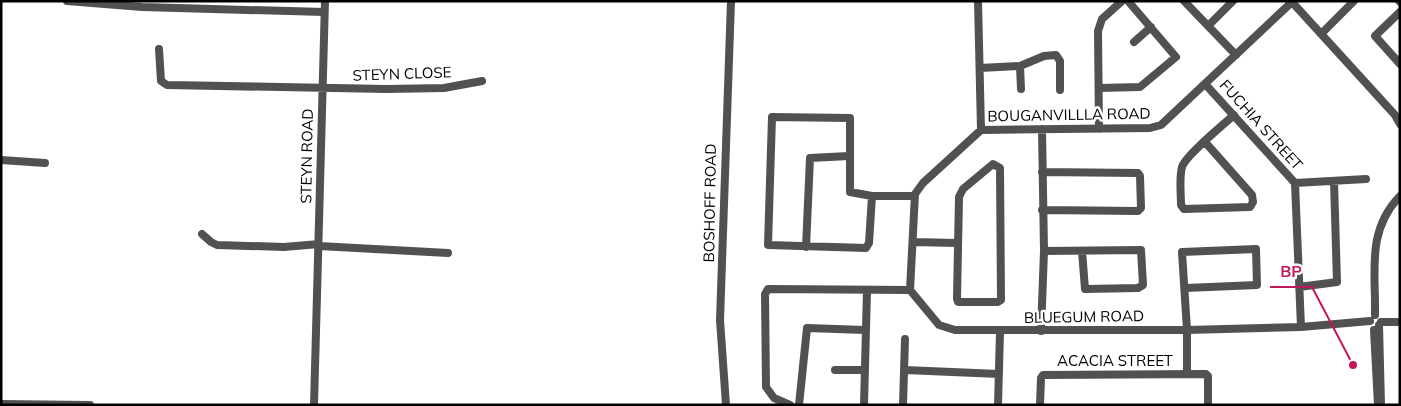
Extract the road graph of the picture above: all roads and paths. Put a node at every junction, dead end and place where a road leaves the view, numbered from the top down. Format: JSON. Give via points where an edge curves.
{"nodes":[{"id":1,"x":67,"y":1,"type":"edge"},
{"id":2,"x":325,"y":1,"type":"edge"},
{"id":3,"x":731,"y":1,"type":"edge"},
{"id":4,"x":978,"y":1,"type":"edge"},
{"id":5,"x":1122,"y":1,"type":"edge"},
{"id":6,"x":1128,"y":1,"type":"edge"},
{"id":7,"x":1184,"y":1,"type":"edge"},
{"id":8,"x":1233,"y":1,"type":"edge"},
{"id":9,"x":1354,"y":1,"type":"edge"},
{"id":10,"x":1293,"y":2,"type":"edge"},
{"id":11,"x":324,"y":12,"type":"junction"},
{"id":12,"x":1400,"y":12,"type":"edge"},
{"id":13,"x":1208,"y":26,"type":"junction"},
{"id":14,"x":1151,"y":27,"type":"junction"},
{"id":15,"x":1321,"y":34,"type":"junction"},
{"id":16,"x":1134,"y":42,"type":"dead end"},
{"id":17,"x":159,"y":49,"type":"dead end"},
{"id":18,"x":1236,"y":55,"type":"junction"},
{"id":19,"x":1400,"y":64,"type":"edge"},
{"id":20,"x":1020,"y":66,"type":"junction"},
{"id":21,"x":980,"y":68,"type":"junction"},
{"id":22,"x":482,"y":81,"type":"dead end"},
{"id":23,"x":1206,"y":85,"type":"junction"},
{"id":24,"x":1099,"y":88,"type":"junction"},
{"id":25,"x":1021,"y":89,"type":"dead end"},
{"id":26,"x":322,"y":90,"type":"junction"},
{"id":27,"x":1060,"y":90,"type":"dead end"},
{"id":28,"x":1397,"y":113,"type":"edge"},
{"id":29,"x":1234,"y":115,"type":"junction"},
{"id":30,"x":1400,"y":124,"type":"edge"},
{"id":31,"x":1042,"y":129,"type":"junction"},
{"id":32,"x":1099,"y":129,"type":"junction"},
{"id":33,"x":981,"y":130,"type":"junction"},
{"id":34,"x":1205,"y":142,"type":"junction"},
{"id":35,"x":850,"y":156,"type":"junction"},
{"id":36,"x":1,"y":160,"type":"edge"},
{"id":37,"x":45,"y":163,"type":"dead end"},
{"id":38,"x":1042,"y":172,"type":"junction"},
{"id":39,"x":1366,"y":179,"type":"dead end"},
{"id":40,"x":1334,"y":181,"type":"junction"},
{"id":41,"x":1295,"y":183,"type":"junction"},
{"id":42,"x":872,"y":196,"type":"junction"},
{"id":43,"x":913,"y":196,"type":"junction"},
{"id":44,"x":1400,"y":196,"type":"edge"},
{"id":45,"x":1042,"y":210,"type":"junction"},
{"id":46,"x":202,"y":234,"type":"dead end"},
{"id":47,"x":913,"y":242,"type":"junction"},
{"id":48,"x":957,"y":243,"type":"junction"},
{"id":49,"x":319,"y":245,"type":"junction"},
{"id":50,"x":806,"y":247,"type":"junction"},
{"id":51,"x":1044,"y":251,"type":"junction"},
{"id":52,"x":1082,"y":251,"type":"junction"},
{"id":53,"x":448,"y":253,"type":"dead end"},
{"id":54,"x":1299,"y":287,"type":"junction"},
{"id":55,"x":1186,"y":288,"type":"junction"},
{"id":56,"x":867,"y":290,"type":"junction"},
{"id":57,"x":910,"y":290,"type":"junction"},
{"id":58,"x":1376,"y":322,"type":"junction"},
{"id":59,"x":1400,"y":322,"type":"edge"},
{"id":60,"x":1301,"y":326,"type":"junction"},
{"id":61,"x":865,"y":330,"type":"junction"},
{"id":62,"x":1187,"y":330,"type":"junction"},
{"id":63,"x":1042,"y":331,"type":"junction"},
{"id":64,"x":1000,"y":332,"type":"junction"},
{"id":65,"x":905,"y":339,"type":"dead end"},
{"id":66,"x":835,"y":370,"type":"dead end"},
{"id":67,"x":864,"y":370,"type":"junction"},
{"id":68,"x":905,"y":370,"type":"junction"},
{"id":69,"x":999,"y":374,"type":"junction"},
{"id":70,"x":1187,"y":374,"type":"junction"},
{"id":71,"x":1,"y":404,"type":"edge"},
{"id":72,"x":52,"y":404,"type":"edge"},
{"id":73,"x":90,"y":405,"type":"edge"},
{"id":74,"x":314,"y":405,"type":"edge"},
{"id":75,"x":726,"y":405,"type":"edge"},
{"id":76,"x":790,"y":405,"type":"edge"},
{"id":77,"x":799,"y":405,"type":"edge"},
{"id":78,"x":864,"y":405,"type":"edge"},
{"id":79,"x":903,"y":405,"type":"edge"},
{"id":80,"x":998,"y":405,"type":"edge"},
{"id":81,"x":1040,"y":405,"type":"edge"},
{"id":82,"x":1208,"y":405,"type":"edge"},
{"id":83,"x":1380,"y":405,"type":"edge"}],
"edges":[{"from":1,"to":11,"type":"street","via":[[142,7]]},
{"from":2,"to":11,"type":"street","name":"STEYN ROAD"},
{"from":3,"to":75,"type":"street","name":"BOSHOFF ROAD","via":[[720,320]]},
{"from":4,"to":21,"type":"street"},
{"from":5,"to":24,"type":"street","via":[[1099,26]]},
{"from":6,"to":14,"type":"street"},
{"from":7,"to":13,"type":"street"},
{"from":8,"to":13,"type":"street"},
{"from":9,"to":15,"type":"street"},
{"from":10,"to":15,"type":"street"},
{"from":10,"to":18,"type":"street","name":"BOUGANVILLLA ROAD"},
{"from":11,"to":26,"type":"street","name":"STEYN ROAD"},
{"from":12,"to":19,"type":"street","via":[[1375,36]]},
{"from":13,"to":18,"type":"street"},
{"from":14,"to":16,"type":"street"},
{"from":14,"to":24,"type":"street","via":[[1176,56],[1140,87]]},
{"from":15,"to":28,"type":"street"},
{"from":17,"to":26,"type":"street","name":"STEYN CLOSE","via":[[161,81],[167,85]]},
{"from":18,"to":23,"type":"street","name":"BOUGANVILLLA ROAD"},
{"from":20,"to":21,"type":"street"},
{"from":20,"to":25,"type":"street"},
{"from":20,"to":27,"type":"street","via":[[1044,56],[1056,55],[1060,60]]},
{"from":21,"to":33,"type":"street"},
{"from":22,"to":26,"type":"street","name":"STEYN CLOSE","via":[[444,88]]},
{"from":23,"to":29,"type":"street","name":"FUCHIA STREET"},
{"from":23,"to":32,"type":"street","name":"BOUGANVILLLA ROAD","via":[[1161,125]]},
{"from":24,"to":32,"type":"street"},
{"from":26,"to":49,"type":"street","name":"STEYN ROAD"},
{"from":28,"to":30,"type":"street"},
{"from":29,"to":34,"type":"street"},
{"from":29,"to":41,"type":"street","name":"FUCHIA STREET"},
{"from":31,"to":32,"type":"street","name":"BOUGANVILLLA ROAD"},
{"from":31,"to":33,"type":"street","name":"BOUGANVILLLA ROAD"},
{"from":31,"to":38,"type":"street"},
{"from":33,"to":43,"type":"street","name":"BOUGANVILLLA ROAD"},
{"from":34,"to":34,"type":"street","via":[[1183,165],[1182,208],[1250,207],[1254,202],[1252,195]]},
{"from":35,"to":42,"type":"street","via":[[850,192]]},
{"from":35,"to":50,"type":"street","via":[[810,158]]},
{"from":35,"to":50,"type":"street","via":[[850,118],[771,118],[767,245]]},
{"from":36,"to":37,"type":"street"},
{"from":38,"to":45,"type":"street"},
{"from":38,"to":45,"type":"street","via":[[1138,172],[1141,208],[1139,211]]},
{"from":39,"to":40,"type":"street"},
{"from":40,"to":41,"type":"street"},
{"from":40,"to":54,"type":"street","via":[[1337,282]]},
{"from":41,"to":54,"type":"street"},
{"from":42,"to":43,"type":"street"},
{"from":42,"to":50,"type":"street","via":[[867,248]]},
{"from":43,"to":47,"type":"street"},
{"from":44,"to":58,"type":"street","via":[[1382,221],[1374,248]]},
{"from":45,"to":51,"type":"street"},
{"from":46,"to":49,"type":"street","via":[[217,245],[284,248]]},
{"from":47,"to":48,"type":"street"},
{"from":47,"to":57,"type":"street"},
{"from":48,"to":48,"type":"street","via":[[960,194],[990,165],[997,164],[1000,168],[1000,302],[957,300]]},
{"from":49,"to":53,"type":"street"},
{"from":49,"to":74,"type":"street","name":"STEYN ROAD"},
{"from":51,"to":52,"type":"street"},
{"from":51,"to":63,"type":"street"},
{"from":52,"to":52,"type":"street","via":[[1142,250],[1141,287],[1088,290],[1083,286]]},
{"from":54,"to":60,"type":"street"},
{"from":55,"to":55,"type":"street","name":"ACACIA STREET","via":[[1257,285],[1256,250],[1185,250],[1182,252]]},
{"from":55,"to":62,"type":"street","name":"ACACIA STREET"},
{"from":56,"to":57,"type":"street"},
{"from":56,"to":61,"type":"street"},
{"from":56,"to":76,"type":"street","via":[[768,289],[765,294],[766,387],[774,398]]},
{"from":57,"to":64,"type":"street","name":"BLUEGUM ROAD","via":[[944,328]]},
{"from":58,"to":59,"type":"street","name":"BLUEGUM ROAD"},
{"from":58,"to":60,"type":"street","name":"BLUEGUM ROAD"},
{"from":58,"to":83,"type":"street"},
{"from":60,"to":62,"type":"street","name":"BLUEGUM ROAD"},
{"from":61,"to":67,"type":"street"},
{"from":61,"to":77,"type":"street","via":[[807,328]]},
{"from":62,"to":63,"type":"street","name":"BLUEGUM ROAD"},
{"from":62,"to":70,"type":"street","name":"ACACIA STREET"},
{"from":63,"to":64,"type":"street","name":"BLUEGUM ROAD"},
{"from":64,"to":69,"type":"street"},
{"from":65,"to":68,"type":"street"},
{"from":66,"to":67,"type":"street"},
{"from":67,"to":78,"type":"street"},
{"from":68,"to":69,"type":"street"},
{"from":68,"to":79,"type":"street"},
{"from":69,"to":80,"type":"street"},
{"from":70,"to":81,"type":"street","name":"ACACIA STREET","via":[[1043,375]]},
{"from":70,"to":82,"type":"street","name":"ACACIA STREET","via":[[1208,375]]},
{"from":71,"to":72,"type":"street"},
{"from":72,"to":73,"type":"street"}]}
